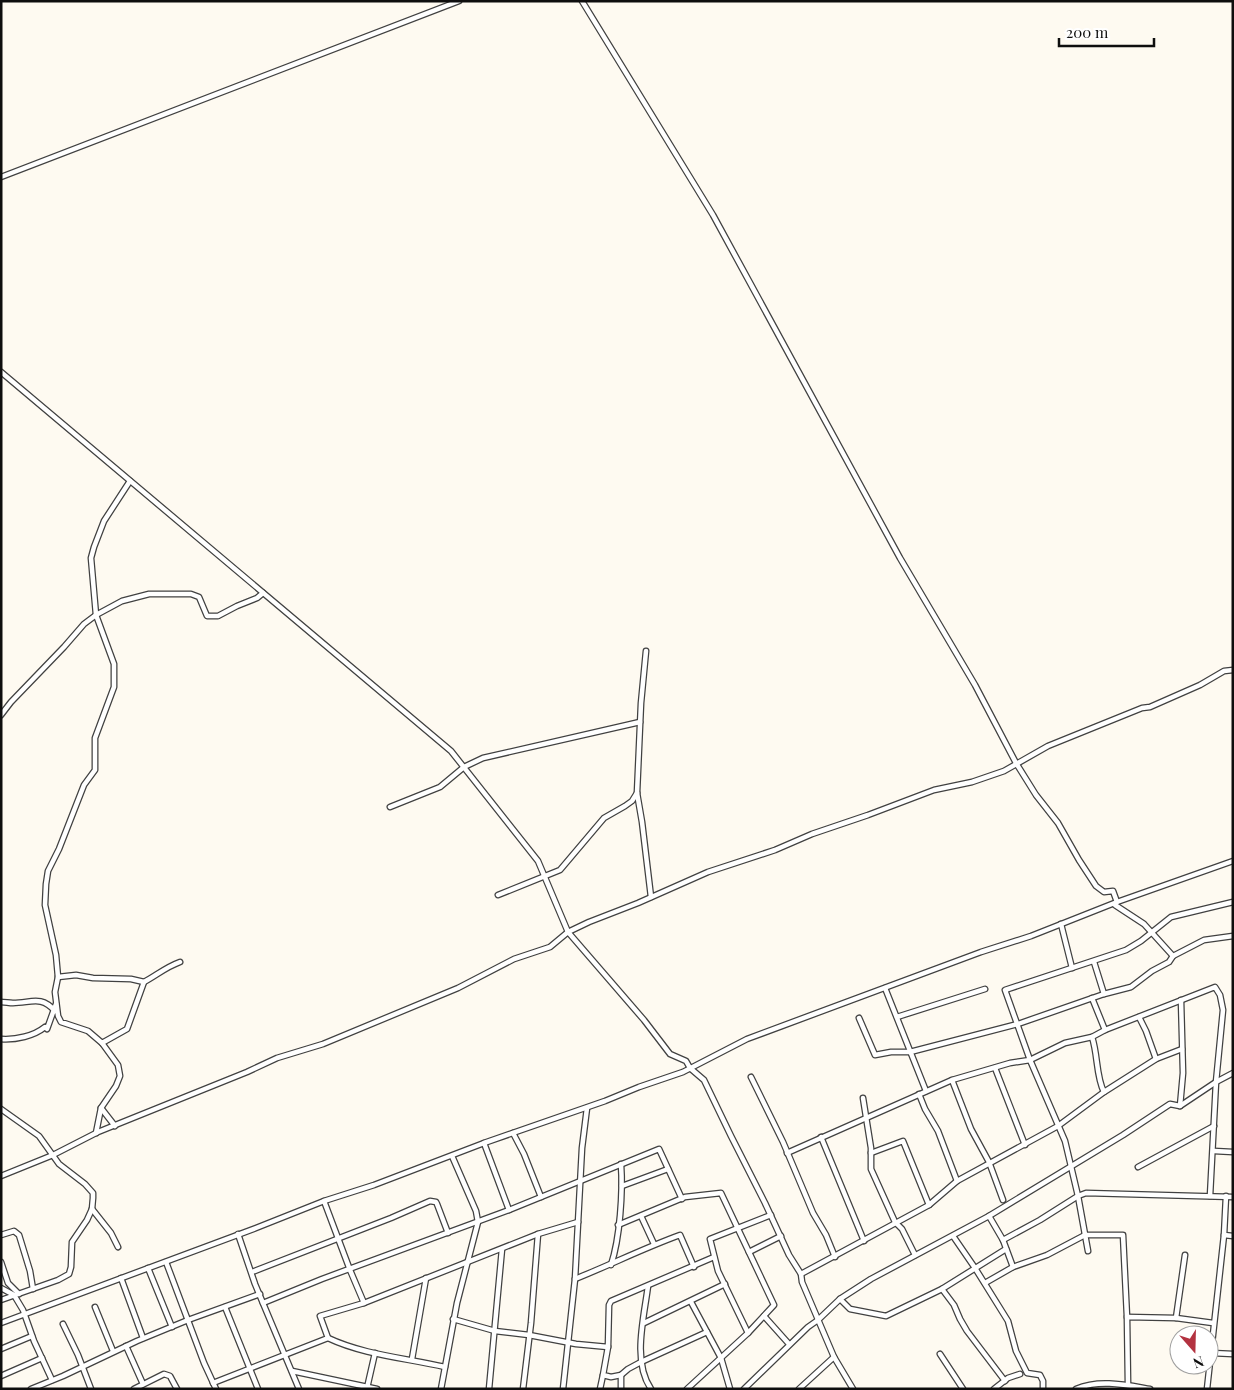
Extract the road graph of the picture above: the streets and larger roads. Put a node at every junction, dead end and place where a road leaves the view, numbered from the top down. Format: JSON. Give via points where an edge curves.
{"nodes":[{"id":1,"x":458,"y":1,"type":"edge"},
{"id":2,"x":582,"y":1,"type":"edge"},
{"id":3,"x":1,"y":177,"type":"edge"},
{"id":4,"x":1,"y":372,"type":"edge"},
{"id":5,"x":130,"y":481,"type":"junction"},
{"id":6,"x":263,"y":593,"type":"junction"},
{"id":7,"x":96,"y":615,"type":"junction"},
{"id":8,"x":646,"y":651,"type":"dead end"},
{"id":9,"x":1233,"y":670,"type":"edge"},
{"id":10,"x":1,"y":715,"type":"edge"},
{"id":11,"x":640,"y":722,"type":"junction"},
{"id":12,"x":1016,"y":763,"type":"junction"},
{"id":13,"x":464,"y":767,"type":"junction"},
{"id":14,"x":637,"y":793,"type":"junction"},
{"id":15,"x":390,"y":806,"type":"dead end"},
{"id":16,"x":1233,"y":862,"type":"edge"},
{"id":17,"x":544,"y":877,"type":"junction"},
{"id":18,"x":498,"y":895,"type":"dead end"},
{"id":19,"x":651,"y":897,"type":"junction"},
{"id":20,"x":1233,"y":902,"type":"edge"},
{"id":21,"x":1116,"y":904,"type":"junction"},
{"id":22,"x":1061,"y":924,"type":"junction"},
{"id":23,"x":568,"y":932,"type":"junction"},
{"id":24,"x":1151,"y":932,"type":"junction"},
{"id":25,"x":1233,"y":936,"type":"edge"},
{"id":26,"x":1173,"y":956,"type":"junction"},
{"id":27,"x":180,"y":962,"type":"dead end"},
{"id":28,"x":1094,"y":962,"type":"junction"},
{"id":29,"x":1072,"y":968,"type":"junction"},
{"id":30,"x":58,"y":977,"type":"junction"},
{"id":31,"x":144,"y":982,"type":"junction"},
{"id":32,"x":885,"y":988,"type":"junction"},
{"id":33,"x":985,"y":989,"type":"dead end"},
{"id":34,"x":1104,"y":994,"type":"junction"},
{"id":35,"x":1092,"y":998,"type":"junction"},
{"id":36,"x":1181,"y":1000,"type":"junction"},
{"id":37,"x":1,"y":1002,"type":"edge"},
{"id":38,"x":56,"y":1003,"type":"junction"},
{"id":39,"x":53,"y":1009,"type":"junction"},
{"id":40,"x":58,"y":1016,"type":"junction"},
{"id":41,"x":897,"y":1017,"type":"junction"},
{"id":42,"x":1139,"y":1017,"type":"junction"},
{"id":43,"x":860,"y":1018,"type":"dead end"},
{"id":44,"x":1018,"y":1024,"type":"junction"},
{"id":45,"x":1105,"y":1030,"type":"junction"},
{"id":46,"x":1092,"y":1037,"type":"junction"},
{"id":47,"x":1,"y":1039,"type":"edge"},
{"id":48,"x":102,"y":1043,"type":"junction"},
{"id":49,"x":1182,"y":1049,"type":"junction"},
{"id":50,"x":910,"y":1052,"type":"junction"},
{"id":51,"x":1030,"y":1060,"type":"junction"},
{"id":52,"x":1156,"y":1060,"type":"junction"},
{"id":53,"x":690,"y":1068,"type":"junction"},
{"id":54,"x":996,"y":1068,"type":"junction"},
{"id":55,"x":1233,"y":1073,"type":"edge"},
{"id":56,"x":751,"y":1077,"type":"dead end"},
{"id":57,"x":952,"y":1080,"type":"junction"},
{"id":58,"x":1216,"y":1082,"type":"junction"},
{"id":59,"x":926,"y":1091,"type":"junction"},
{"id":60,"x":1104,"y":1092,"type":"junction"},
{"id":61,"x":920,"y":1094,"type":"junction"},
{"id":62,"x":864,"y":1098,"type":"dead end"},
{"id":63,"x":1180,"y":1106,"type":"junction"},
{"id":64,"x":101,"y":1108,"type":"junction"},
{"id":65,"x":587,"y":1108,"type":"junction"},
{"id":66,"x":1,"y":1109,"type":"edge"},
{"id":67,"x":866,"y":1117,"type":"junction"},
{"id":68,"x":114,"y":1126,"type":"junction"},
{"id":69,"x":1058,"y":1126,"type":"junction"},
{"id":70,"x":1214,"y":1126,"type":"junction"},
{"id":71,"x":96,"y":1133,"type":"junction"},
{"id":72,"x":513,"y":1133,"type":"junction"},
{"id":73,"x":821,"y":1137,"type":"junction"},
{"id":74,"x":484,"y":1143,"type":"junction"},
{"id":75,"x":1025,"y":1145,"type":"junction"},
{"id":76,"x":1214,"y":1151,"type":"junction"},
{"id":77,"x":1233,"y":1152,"type":"edge"},
{"id":78,"x":787,"y":1153,"type":"junction"},
{"id":79,"x":871,"y":1153,"type":"junction"},
{"id":80,"x":53,"y":1155,"type":"junction"},
{"id":81,"x":452,"y":1156,"type":"junction"},
{"id":82,"x":989,"y":1162,"type":"junction"},
{"id":83,"x":622,"y":1164,"type":"junction"},
{"id":84,"x":1071,"y":1166,"type":"junction"},
{"id":85,"x":1138,"y":1166,"type":"dead end"},
{"id":86,"x":668,"y":1169,"type":"junction"},
{"id":87,"x":1,"y":1176,"type":"edge"},
{"id":88,"x":581,"y":1180,"type":"junction"},
{"id":89,"x":957,"y":1181,"type":"junction"},
{"id":90,"x":622,"y":1186,"type":"junction"},
{"id":91,"x":1078,"y":1196,"type":"junction"},
{"id":92,"x":1210,"y":1196,"type":"junction"},
{"id":93,"x":1226,"y":1196,"type":"junction"},
{"id":94,"x":541,"y":1197,"type":"junction"},
{"id":95,"x":1233,"y":1197,"type":"edge"},
{"id":96,"x":682,"y":1199,"type":"junction"},
{"id":97,"x":1003,"y":1200,"type":"dead end"},
{"id":98,"x":324,"y":1201,"type":"junction"},
{"id":99,"x":929,"y":1205,"type":"junction"},
{"id":100,"x":92,"y":1209,"type":"junction"},
{"id":101,"x":509,"y":1210,"type":"junction"},
{"id":102,"x":771,"y":1215,"type":"junction"},
{"id":103,"x":641,"y":1216,"type":"junction"},
{"id":104,"x":988,"y":1216,"type":"junction"},
{"id":105,"x":478,"y":1222,"type":"junction"},
{"id":106,"x":578,"y":1222,"type":"junction"},
{"id":107,"x":895,"y":1222,"type":"junction"},
{"id":108,"x":618,"y":1226,"type":"junction"},
{"id":109,"x":738,"y":1227,"type":"junction"},
{"id":110,"x":448,"y":1233,"type":"junction"},
{"id":111,"x":1,"y":1234,"type":"edge"},
{"id":112,"x":238,"y":1234,"type":"junction"},
{"id":113,"x":538,"y":1234,"type":"junction"},
{"id":114,"x":1085,"y":1235,"type":"junction"},
{"id":115,"x":1224,"y":1235,"type":"junction"},
{"id":116,"x":782,"y":1236,"type":"junction"},
{"id":117,"x":953,"y":1236,"type":"junction"},
{"id":118,"x":1233,"y":1236,"type":"edge"},
{"id":119,"x":339,"y":1238,"type":"junction"},
{"id":120,"x":1003,"y":1240,"type":"junction"},
{"id":121,"x":864,"y":1241,"type":"junction"},
{"id":122,"x":654,"y":1244,"type":"junction"},
{"id":123,"x":118,"y":1247,"type":"dead end"},
{"id":124,"x":502,"y":1249,"type":"junction"},
{"id":125,"x":1006,"y":1249,"type":"junction"},
{"id":126,"x":749,"y":1252,"type":"junction"},
{"id":127,"x":1088,"y":1252,"type":"dead end"},
{"id":128,"x":915,"y":1255,"type":"junction"},
{"id":129,"x":1185,"y":1255,"type":"dead end"},
{"id":130,"x":835,"y":1257,"type":"junction"},
{"id":131,"x":714,"y":1258,"type":"junction"},
{"id":132,"x":1,"y":1262,"type":"edge"},
{"id":133,"x":166,"y":1262,"type":"junction"},
{"id":134,"x":468,"y":1262,"type":"junction"},
{"id":135,"x":611,"y":1265,"type":"junction"},
{"id":136,"x":694,"y":1267,"type":"junction"},
{"id":137,"x":148,"y":1268,"type":"junction"},
{"id":138,"x":975,"y":1268,"type":"junction"},
{"id":139,"x":1013,"y":1268,"type":"junction"},
{"id":140,"x":350,"y":1270,"type":"junction"},
{"id":141,"x":252,"y":1272,"type":"junction"},
{"id":142,"x":801,"y":1274,"type":"junction"},
{"id":143,"x":121,"y":1278,"type":"junction"},
{"id":144,"x":426,"y":1278,"type":"junction"},
{"id":145,"x":575,"y":1279,"type":"junction"},
{"id":146,"x":985,"y":1283,"type":"junction"},
{"id":147,"x":726,"y":1284,"type":"junction"},
{"id":148,"x":648,"y":1286,"type":"junction"},
{"id":149,"x":1,"y":1288,"type":"edge"},
{"id":150,"x":33,"y":1289,"type":"junction"},
{"id":151,"x":942,"y":1289,"type":"junction"},
{"id":152,"x":16,"y":1294,"type":"junction"},
{"id":153,"x":260,"y":1294,"type":"junction"},
{"id":154,"x":840,"y":1299,"type":"junction"},
{"id":155,"x":1,"y":1300,"type":"edge"},
{"id":156,"x":690,"y":1302,"type":"junction"},
{"id":157,"x":263,"y":1303,"type":"junction"},
{"id":158,"x":364,"y":1303,"type":"junction"},
{"id":159,"x":95,"y":1307,"type":"dead end"},
{"id":160,"x":225,"y":1307,"type":"junction"},
{"id":161,"x":24,"y":1315,"type":"junction"},
{"id":162,"x":764,"y":1316,"type":"junction"},
{"id":163,"x":1127,"y":1316,"type":"junction"},
{"id":164,"x":1176,"y":1318,"type":"junction"},
{"id":165,"x":454,"y":1319,"type":"junction"},
{"id":166,"x":188,"y":1320,"type":"junction"},
{"id":167,"x":818,"y":1320,"type":"junction"},
{"id":168,"x":1,"y":1323,"type":"edge"},
{"id":169,"x":644,"y":1323,"type":"junction"},
{"id":170,"x":1213,"y":1323,"type":"joint"},
{"id":171,"x":63,"y":1324,"type":"dead end"},
{"id":172,"x":172,"y":1327,"type":"junction"},
{"id":173,"x":495,"y":1331,"type":"junction"},
{"id":174,"x":707,"y":1332,"type":"junction"},
{"id":175,"x":748,"y":1333,"type":"junction"},
{"id":176,"x":529,"y":1335,"type":"junction"},
{"id":177,"x":32,"y":1336,"type":"junction"},
{"id":178,"x":144,"y":1338,"type":"junction"},
{"id":179,"x":328,"y":1338,"type":"junction"},
{"id":180,"x":568,"y":1342,"type":"junction"},
{"id":181,"x":789,"y":1344,"type":"junction"},
{"id":182,"x":126,"y":1346,"type":"junction"},
{"id":183,"x":608,"y":1347,"type":"junction"},
{"id":184,"x":1,"y":1349,"type":"edge"},
{"id":185,"x":114,"y":1351,"type":"junction"},
{"id":186,"x":375,"y":1353,"type":"junction"},
{"id":187,"x":1219,"y":1353,"type":"edge"},
{"id":188,"x":285,"y":1354,"type":"junction"},
{"id":189,"x":940,"y":1354,"type":"dead end"},
{"id":190,"x":1233,"y":1354,"type":"edge"},
{"id":191,"x":834,"y":1357,"type":"junction"},
{"id":192,"x":42,"y":1358,"type":"junction"},
{"id":193,"x":721,"y":1358,"type":"junction"},
{"id":194,"x":412,"y":1359,"type":"junction"},
{"id":195,"x":641,"y":1362,"type":"junction"},
{"id":196,"x":83,"y":1366,"type":"junction"},
{"id":197,"x":445,"y":1367,"type":"junction"},
{"id":198,"x":250,"y":1369,"type":"junction"},
{"id":199,"x":292,"y":1371,"type":"junction"},
{"id":200,"x":1020,"y":1374,"type":"dead end"},
{"id":201,"x":603,"y":1375,"type":"junction"},
{"id":202,"x":621,"y":1375,"type":"junction"},
{"id":203,"x":1209,"y":1375,"type":"edge"},
{"id":204,"x":1,"y":1376,"type":"edge"},
{"id":205,"x":52,"y":1380,"type":"junction"},
{"id":206,"x":1005,"y":1381,"type":"junction"},
{"id":207,"x":213,"y":1382,"type":"junction"},
{"id":208,"x":143,"y":1384,"type":"junction"},
{"id":209,"x":1128,"y":1385,"type":"junction"},
{"id":210,"x":367,"y":1388,"type":"edge"},
{"id":211,"x":31,"y":1389,"type":"edge"},
{"id":212,"x":90,"y":1389,"type":"edge"},
{"id":213,"x":134,"y":1389,"type":"edge"},
{"id":214,"x":177,"y":1389,"type":"edge"},
{"id":215,"x":216,"y":1389,"type":"edge"},
{"id":216,"x":258,"y":1389,"type":"edge"},
{"id":217,"x":300,"y":1389,"type":"edge"},
{"id":218,"x":377,"y":1389,"type":"edge"},
{"id":219,"x":441,"y":1389,"type":"edge"},
{"id":220,"x":489,"y":1389,"type":"edge"},
{"id":221,"x":523,"y":1389,"type":"edge"},
{"id":222,"x":563,"y":1389,"type":"edge"},
{"id":223,"x":600,"y":1389,"type":"edge"},
{"id":224,"x":621,"y":1389,"type":"edge"},
{"id":225,"x":651,"y":1389,"type":"edge"},
{"id":226,"x":687,"y":1389,"type":"edge"},
{"id":227,"x":730,"y":1389,"type":"edge"},
{"id":228,"x":744,"y":1389,"type":"edge"},
{"id":229,"x":799,"y":1389,"type":"edge"},
{"id":230,"x":854,"y":1389,"type":"edge"},
{"id":231,"x":963,"y":1389,"type":"edge"},
{"id":232,"x":994,"y":1389,"type":"edge"},
{"id":233,"x":1043,"y":1389,"type":"edge"},
{"id":234,"x":1076,"y":1389,"type":"edge"},
{"id":235,"x":1150,"y":1389,"type":"edge"},
{"id":236,"x":1207,"y":1389,"type":"edge"}],
"edges":[{"from":1,"to":3,"type":"street"},
{"from":2,"to":12,"type":"street","via":[[713,215]]},
{"from":4,"to":5,"type":"street"},
{"from":5,"to":6,"type":"street"},
{"from":5,"to":7,"type":"street","via":[[104,521],[91,558]]},
{"from":6,"to":7,"type":"street","via":[[218,616],[207,616],[199,597],[191,594],[135,596]]},
{"from":6,"to":13,"type":"street","via":[[451,751]]},
{"from":7,"to":10,"type":"street","via":[[84,624]]},
{"from":7,"to":30,"type":"street","via":[[114,664],[114,687],[95,738],[94,770],[84,785],[48,871],[45,905],[54,940]]},
{"from":8,"to":11,"type":"street"},
{"from":9,"to":12,"type":"street","via":[[1224,671],[1150,708],[1142,708],[1048,746]]},
{"from":11,"to":13,"type":"street","via":[[483,758]]},
{"from":11,"to":14,"type":"street"},
{"from":12,"to":19,"type":"street","via":[[1004,771],[934,790],[716,869]]},
{"from":12,"to":21,"type":"street","via":[[1096,886],[1104,892],[1113,891]]},
{"from":13,"to":15,"type":"street","via":[[440,787]]},
{"from":13,"to":17,"type":"street","via":[[538,861]]},
{"from":14,"to":17,"type":"street","via":[[632,801],[604,818],[560,870]]},
{"from":14,"to":19,"type":"street"},
{"from":16,"to":21,"type":"street"},
{"from":17,"to":18,"type":"street"},
{"from":17,"to":23,"type":"street"},
{"from":19,"to":23,"type":"street"},
{"from":20,"to":24,"type":"street","via":[[1171,917]]},
{"from":21,"to":22,"type":"street"},
{"from":21,"to":24,"type":"street"},
{"from":22,"to":29,"type":"street"},
{"from":22,"to":32,"type":"street"},
{"from":23,"to":53,"type":"street","via":[[668,1052],[686,1061]]},
{"from":23,"to":68,"type":"street","via":[[550,947],[514,959],[458,988]]},
{"from":24,"to":26,"type":"street"},
{"from":24,"to":28,"type":"street","via":[[1126,950]]},
{"from":25,"to":26,"type":"street","via":[[1204,940]]},
{"from":26,"to":34,"type":"street","via":[[1131,987]]},
{"from":27,"to":31,"type":"street","via":[[167,966]]},
{"from":28,"to":29,"type":"street"},
{"from":28,"to":34,"type":"street"},
{"from":29,"to":44,"type":"street","via":[[1005,990]]},
{"from":30,"to":31,"type":"street","via":[[131,978]]},
{"from":30,"to":38,"type":"street"},
{"from":31,"to":48,"type":"street","via":[[127,1029]]},
{"from":32,"to":41,"type":"street"},
{"from":32,"to":53,"type":"street","via":[[747,1039]]},
{"from":33,"to":41,"type":"street"},
{"from":34,"to":35,"type":"street"},
{"from":35,"to":44,"type":"street"},
{"from":35,"to":45,"type":"street"},
{"from":36,"to":42,"type":"street"},
{"from":36,"to":49,"type":"street"},
{"from":36,"to":58,"type":"street","via":[[1215,987],[1220,996],[1223,1010]]},
{"from":37,"to":39,"type":"street","via":[[13,1004],[35,1000],[45,1002]]},
{"from":38,"to":39,"type":"street"},
{"from":38,"to":40,"type":"street"},
{"from":39,"to":40,"type":"street"},
{"from":39,"to":47,"type":"street","via":[[47,1029],[10,1040]]},
{"from":40,"to":48,"type":"street","via":[[61,1022],[88,1031]]},
{"from":41,"to":50,"type":"street"},
{"from":42,"to":45,"type":"street"},
{"from":42,"to":52,"type":"street"},
{"from":43,"to":50,"type":"street","via":[[874,1055]]},
{"from":44,"to":50,"type":"street"},
{"from":44,"to":51,"type":"street"},
{"from":45,"to":46,"type":"street"},
{"from":46,"to":51,"type":"street","via":[[1065,1043]]},
{"from":46,"to":60,"type":"street"},
{"from":48,"to":64,"type":"street","via":[[118,1065],[120,1076]]},
{"from":49,"to":52,"type":"street"},
{"from":49,"to":63,"type":"street"},
{"from":50,"to":59,"type":"street"},
{"from":51,"to":54,"type":"street"},
{"from":51,"to":69,"type":"street"},
{"from":52,"to":60,"type":"street"},
{"from":53,"to":65,"type":"street"},
{"from":53,"to":102,"type":"street","via":[[704,1080]]},
{"from":54,"to":57,"type":"street"},
{"from":54,"to":75,"type":"street"},
{"from":55,"to":58,"type":"street"},
{"from":56,"to":78,"type":"street"},
{"from":57,"to":59,"type":"street"},
{"from":57,"to":82,"type":"street"},
{"from":58,"to":63,"type":"street"},
{"from":58,"to":70,"type":"street"},
{"from":59,"to":61,"type":"street"},
{"from":60,"to":69,"type":"street"},
{"from":61,"to":67,"type":"street"},
{"from":61,"to":89,"type":"street"},
{"from":62,"to":67,"type":"street"},
{"from":63,"to":84,"type":"street","via":[[1170,1104]]},
{"from":64,"to":68,"type":"street"},
{"from":64,"to":71,"type":"street"},
{"from":65,"to":72,"type":"street"},
{"from":65,"to":88,"type":"street"},
{"from":66,"to":80,"type":"street","via":[[39,1136]]},
{"from":67,"to":73,"type":"street"},
{"from":67,"to":79,"type":"street"},
{"from":68,"to":71,"type":"street"},
{"from":69,"to":75,"type":"street"},
{"from":69,"to":84,"type":"street"},
{"from":70,"to":76,"type":"street"},
{"from":70,"to":85,"type":"street"},
{"from":71,"to":80,"type":"street"},
{"from":72,"to":74,"type":"street"},
{"from":72,"to":94,"type":"street"},
{"from":73,"to":78,"type":"street"},
{"from":73,"to":121,"type":"street"},
{"from":74,"to":81,"type":"street"},
{"from":74,"to":101,"type":"street"},
{"from":75,"to":82,"type":"street"},
{"from":76,"to":77,"type":"street"},
{"from":76,"to":92,"type":"street"},
{"from":78,"to":130,"type":"street"},
{"from":79,"to":99,"type":"street","via":[[902,1141]]},
{"from":79,"to":107,"type":"street","via":[[871,1169]]},
{"from":80,"to":87,"type":"street"},
{"from":80,"to":100,"type":"street","via":[[92,1193]]},
{"from":81,"to":98,"type":"street"},
{"from":81,"to":105,"type":"street"},
{"from":82,"to":89,"type":"street"},
{"from":82,"to":97,"type":"street"},
{"from":83,"to":86,"type":"street","via":[[659,1149]]},
{"from":83,"to":88,"type":"street"},
{"from":83,"to":90,"type":"street"},
{"from":84,"to":91,"type":"street"},
{"from":84,"to":104,"type":"street"},
{"from":86,"to":90,"type":"street"},
{"from":86,"to":96,"type":"street"},
{"from":88,"to":94,"type":"street"},
{"from":88,"to":106,"type":"street"},
{"from":89,"to":99,"type":"street"},
{"from":90,"to":108,"type":"street"},
{"from":91,"to":92,"type":"street","via":[[1086,1193]]},
{"from":91,"to":114,"type":"street"},
{"from":91,"to":120,"type":"street"},
{"from":92,"to":93,"type":"street"},
{"from":93,"to":95,"type":"street"},
{"from":93,"to":115,"type":"street"},
{"from":94,"to":101,"type":"street"},
{"from":96,"to":103,"type":"street"},
{"from":96,"to":109,"type":"street","via":[[721,1193]]},
{"from":98,"to":112,"type":"street"},
{"from":98,"to":119,"type":"street"},
{"from":99,"to":107,"type":"street"},
{"from":100,"to":123,"type":"street"},
{"from":100,"to":150,"type":"street","via":[[72,1242],[69,1274]]},
{"from":101,"to":105,"type":"street"},
{"from":102,"to":109,"type":"street"},
{"from":102,"to":116,"type":"street"},
{"from":103,"to":108,"type":"street"},
{"from":103,"to":122,"type":"street"},
{"from":104,"to":117,"type":"street"},
{"from":104,"to":120,"type":"street"},
{"from":105,"to":110,"type":"street"},
{"from":105,"to":134,"type":"street"},
{"from":106,"to":113,"type":"street"},
{"from":106,"to":145,"type":"street"},
{"from":107,"to":121,"type":"street"},
{"from":107,"to":128,"type":"street"},
{"from":108,"to":135,"type":"street"},
{"from":109,"to":126,"type":"street"},
{"from":109,"to":131,"type":"street","via":[[710,1239]]},
{"from":110,"to":119,"type":"street","via":[[436,1202],[430,1201]]},
{"from":110,"to":140,"type":"street"},
{"from":111,"to":150,"type":"street","via":[[17,1232]]},
{"from":112,"to":133,"type":"street"},
{"from":112,"to":141,"type":"street"},
{"from":113,"to":124,"type":"street"},
{"from":113,"to":176,"type":"street"},
{"from":114,"to":127,"type":"street"},
{"from":114,"to":139,"type":"street"},
{"from":114,"to":163,"type":"street","via":[[1123,1235]]},
{"from":115,"to":118,"type":"street"},
{"from":115,"to":170,"type":"street"},
{"from":116,"to":126,"type":"street"},
{"from":116,"to":142,"type":"street"},
{"from":117,"to":128,"type":"street"},
{"from":117,"to":138,"type":"street"},
{"from":119,"to":140,"type":"street"},
{"from":119,"to":141,"type":"street"},
{"from":120,"to":125,"type":"street"},
{"from":121,"to":130,"type":"street"},
{"from":122,"to":135,"type":"street"},
{"from":122,"to":136,"type":"street","via":[[680,1235]]},
{"from":124,"to":134,"type":"street"},
{"from":124,"to":173,"type":"street"},
{"from":125,"to":138,"type":"street"},
{"from":125,"to":139,"type":"street"},
{"from":126,"to":162,"type":"street","via":[[774,1305]]},
{"from":128,"to":154,"type":"street"},
{"from":129,"to":164,"type":"street"},
{"from":130,"to":142,"type":"street"},
{"from":131,"to":136,"type":"street"},
{"from":131,"to":147,"type":"street"},
{"from":132,"to":152,"type":"street"},
{"from":133,"to":137,"type":"street"},
{"from":133,"to":166,"type":"street"},
{"from":134,"to":144,"type":"street"},
{"from":134,"to":165,"type":"street"},
{"from":135,"to":145,"type":"street"},
{"from":136,"to":148,"type":"street"},
{"from":137,"to":143,"type":"street"},
{"from":137,"to":172,"type":"street"},
{"from":138,"to":146,"type":"street"},
{"from":138,"to":151,"type":"street"},
{"from":139,"to":146,"type":"street"},
{"from":140,"to":157,"type":"street"},
{"from":140,"to":158,"type":"street"},
{"from":141,"to":153,"type":"street"},
{"from":142,"to":167,"type":"street"},
{"from":143,"to":161,"type":"street"},
{"from":143,"to":178,"type":"street"},
{"from":144,"to":158,"type":"street"},
{"from":144,"to":194,"type":"street"},
{"from":145,"to":180,"type":"street"},
{"from":146,"to":233,"type":"street","via":[[1008,1322],[1016,1351],[1027,1373],[1040,1375]]},
{"from":147,"to":156,"type":"street"},
{"from":147,"to":175,"type":"street"},
{"from":148,"to":169,"type":"street"},
{"from":148,"to":183,"type":"street","via":[[611,1301]]},
{"from":149,"to":152,"type":"street"},
{"from":150,"to":152,"type":"street"},
{"from":151,"to":154,"type":"street","via":[[886,1316],[850,1309]]},
{"from":151,"to":206,"type":"street","via":[[967,1331]]},
{"from":152,"to":155,"type":"street"},
{"from":152,"to":161,"type":"street"},
{"from":153,"to":157,"type":"street"},
{"from":153,"to":160,"type":"street"},
{"from":154,"to":167,"type":"street"},
{"from":156,"to":169,"type":"street"},
{"from":156,"to":174,"type":"street"},
{"from":157,"to":188,"type":"street"},
{"from":158,"to":179,"type":"street","via":[[320,1316]]},
{"from":159,"to":185,"type":"street"},
{"from":160,"to":166,"type":"street"},
{"from":160,"to":198,"type":"street"},
{"from":161,"to":168,"type":"street"},
{"from":161,"to":177,"type":"street"},
{"from":162,"to":175,"type":"street"},
{"from":162,"to":181,"type":"street"},
{"from":163,"to":164,"type":"street"},
{"from":163,"to":209,"type":"street"},
{"from":164,"to":170,"type":"street"},
{"from":165,"to":173,"type":"street"},
{"from":165,"to":197,"type":"street"},
{"from":166,"to":172,"type":"street"},
{"from":166,"to":207,"type":"street"},
{"from":167,"to":181,"type":"street"},
{"from":167,"to":191,"type":"street"},
{"from":169,"to":195,"type":"street"},
{"from":171,"to":196,"type":"street"},
{"from":172,"to":178,"type":"street"},
{"from":173,"to":176,"type":"street"},
{"from":173,"to":220,"type":"street"},
{"from":174,"to":193,"type":"street"},
{"from":174,"to":195,"type":"street"},
{"from":175,"to":193,"type":"street"},
{"from":176,"to":180,"type":"street"},
{"from":176,"to":221,"type":"street"},
{"from":177,"to":184,"type":"street"},
{"from":177,"to":192,"type":"street"},
{"from":178,"to":182,"type":"street"},
{"from":179,"to":186,"type":"street"},
{"from":179,"to":188,"type":"street"},
{"from":180,"to":183,"type":"street"},
{"from":180,"to":222,"type":"street"},
{"from":181,"to":228,"type":"street"},
{"from":182,"to":185,"type":"street"},
{"from":182,"to":208,"type":"street"},
{"from":183,"to":201,"type":"street"},
{"from":185,"to":196,"type":"street"},
{"from":186,"to":194,"type":"street"},
{"from":186,"to":210,"type":"street"},
{"from":187,"to":190,"type":"street"},
{"from":188,"to":198,"type":"street"},
{"from":188,"to":199,"type":"street"},
{"from":189,"to":231,"type":"street"},
{"from":191,"to":229,"type":"street"},
{"from":191,"to":230,"type":"street"},
{"from":192,"to":204,"type":"street"},
{"from":192,"to":205,"type":"street"},
{"from":193,"to":226,"type":"street"},
{"from":193,"to":227,"type":"street"},
{"from":194,"to":197,"type":"street"},
{"from":195,"to":202,"type":"street"},
{"from":195,"to":225,"type":"street"},
{"from":196,"to":205,"type":"street"},
{"from":196,"to":212,"type":"street"},
{"from":197,"to":219,"type":"street"},
{"from":198,"to":207,"type":"street"},
{"from":198,"to":216,"type":"street"},
{"from":199,"to":210,"type":"street"},
{"from":199,"to":217,"type":"street"},
{"from":200,"to":206,"type":"street"},
{"from":201,"to":202,"type":"street"},
{"from":201,"to":223,"type":"street"},
{"from":202,"to":224,"type":"street"},
{"from":203,"to":236,"type":"street"},
{"from":205,"to":211,"type":"street"},
{"from":206,"to":232,"type":"street"},
{"from":207,"to":215,"type":"street"},
{"from":208,"to":213,"type":"street"},
{"from":208,"to":214,"type":"street","via":[[168,1374]]},
{"from":209,"to":234,"type":"street","via":[[1097,1384]]},
{"from":209,"to":235,"type":"street"},
{"from":210,"to":218,"type":"street"}]}
